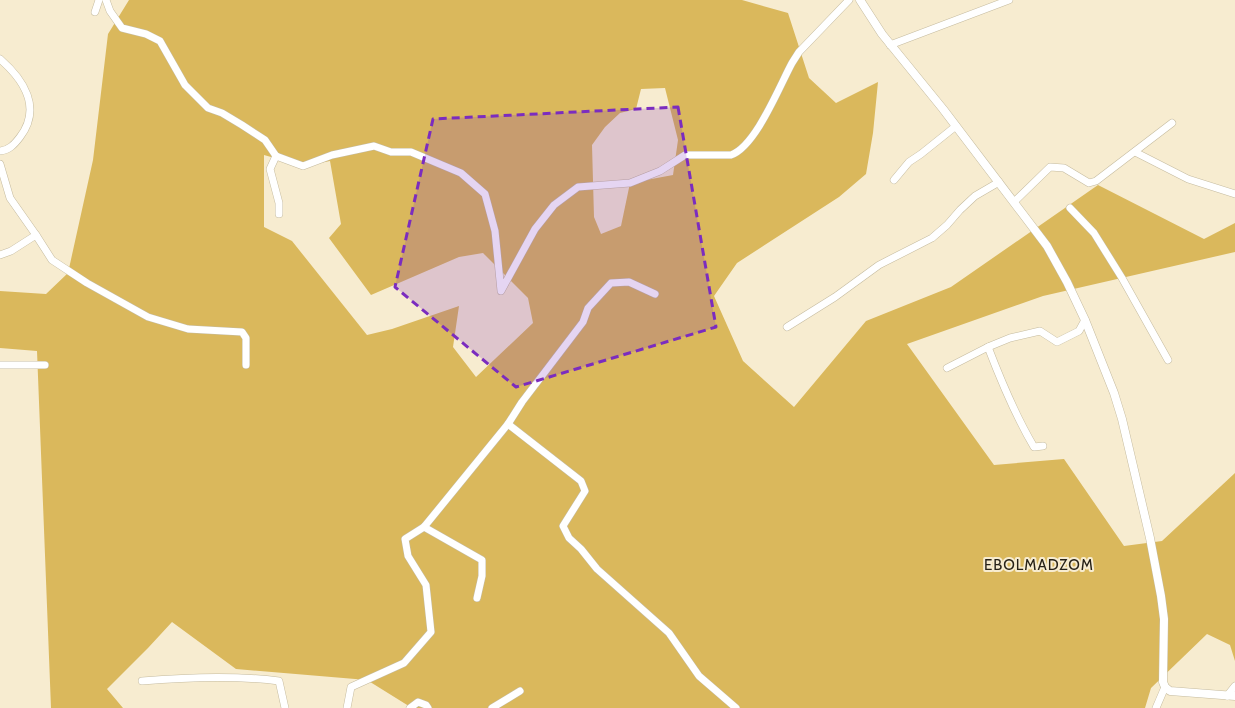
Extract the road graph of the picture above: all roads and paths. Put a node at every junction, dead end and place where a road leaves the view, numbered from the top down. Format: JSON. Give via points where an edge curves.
{"nodes":[{"id":1,"x":99,"y":0,"type":"edge"},
{"id":2,"x":106,"y":0,"type":"edge"},
{"id":3,"x":849,"y":0,"type":"edge"},
{"id":4,"x":860,"y":0,"type":"edge"},
{"id":5,"x":1009,"y":0,"type":"edge"},
{"id":6,"x":996,"y":2,"type":"edge"},
{"id":7,"x":95,"y":12,"type":"dead end"},
{"id":8,"x":890,"y":45,"type":"junction"},
{"id":9,"x":0,"y":58,"type":"edge"},
{"id":10,"x":1172,"y":123,"type":"dead end"},
{"id":11,"x":956,"y":126,"type":"junction"},
{"id":12,"x":0,"y":150,"type":"edge"},
{"id":13,"x":1135,"y":152,"type":"junction"},
{"id":14,"x":276,"y":156,"type":"junction"},
{"id":15,"x":0,"y":164,"type":"edge"},
{"id":16,"x":894,"y":180,"type":"dead end"},
{"id":17,"x":999,"y":182,"type":"junction"},
{"id":18,"x":1235,"y":194,"type":"edge"},
{"id":19,"x":1014,"y":202,"type":"junction"},
{"id":20,"x":1070,"y":208,"type":"dead end"},
{"id":21,"x":279,"y":214,"type":"dead end"},
{"id":22,"x":36,"y":235,"type":"junction"},
{"id":23,"x":0,"y":255,"type":"edge"},
{"id":24,"x":655,"y":294,"type":"dead end"},
{"id":25,"x":1085,"y":320,"type":"junction"},
{"id":26,"x":787,"y":327,"type":"dead end"},
{"id":27,"x":988,"y":347,"type":"junction"},
{"id":28,"x":1168,"y":360,"type":"dead end"},
{"id":29,"x":0,"y":365,"type":"edge"},
{"id":30,"x":246,"y":365,"type":"dead end"},
{"id":31,"x":45,"y":366,"type":"dead end"},
{"id":32,"x":946,"y":368,"type":"dead end"},
{"id":33,"x":508,"y":424,"type":"junction"},
{"id":34,"x":1043,"y":446,"type":"dead end"},
{"id":35,"x":424,"y":527,"type":"junction"},
{"id":36,"x":477,"y":598,"type":"dead end"},
{"id":37,"x":142,"y":680,"type":"dead end"},
{"id":38,"x":1235,"y":686,"type":"edge"},
{"id":39,"x":1165,"y":687,"type":"junction"},
{"id":40,"x":520,"y":691,"type":"dead end"},
{"id":41,"x":1231,"y":696,"type":"edge"},
{"id":42,"x":285,"y":708,"type":"edge"},
{"id":43,"x":347,"y":708,"type":"edge"},
{"id":44,"x":410,"y":708,"type":"edge"},
{"id":45,"x":428,"y":708,"type":"edge"},
{"id":46,"x":492,"y":708,"type":"edge"},
{"id":47,"x":736,"y":708,"type":"edge"},
{"id":48,"x":1156,"y":708,"type":"edge"}],
"edges":[{"from":1,"to":7,"type":"street"},
{"from":2,"to":14,"type":"street","via":[[122,28],[146,34],[160,41],[185,85],[208,108],[265,140]]},
{"from":3,"to":14,"type":"street","via":[[799,52],[755,135],[739,152],[731,155],[685,155],[660,170],[630,183],[578,187],[554,205],[535,229],[501,291],[495,231],[485,194],[461,173],[412,152],[391,152],[374,146],[332,155],[302,166]]},
{"from":4,"to":8,"type":"street"},
{"from":5,"to":6,"type":"street"},
{"from":6,"to":8,"type":"street"},
{"from":8,"to":11,"type":"street"},
{"from":9,"to":12,"type":"street","via":[[20,80],[27,93],[30,107],[30,119],[16,143],[8,150]]},
{"from":10,"to":13,"type":"street"},
{"from":11,"to":16,"type":"street","via":[[909,162]]},
{"from":11,"to":17,"type":"street"},
{"from":13,"to":18,"type":"street","via":[[1188,179]]},
{"from":13,"to":19,"type":"street","via":[[1096,181],[1088,183],[1064,168],[1050,167]]},
{"from":14,"to":21,"type":"street","via":[[270,169],[279,203]]},
{"from":15,"to":22,"type":"street","via":[[10,198]]},
{"from":17,"to":19,"type":"street"},
{"from":17,"to":26,"type":"street","via":[[975,196],[932,238],[887,260]]},
{"from":19,"to":25,"type":"street","via":[[1047,246]]},
{"from":20,"to":28,"type":"street","via":[[1094,233]]},
{"from":22,"to":23,"type":"street"},
{"from":22,"to":30,"type":"street","via":[[52,260],[148,317],[188,329],[242,332],[246,338]]},
{"from":24,"to":33,"type":"street","via":[[629,282],[611,283],[588,308],[583,322]]},
{"from":25,"to":27,"type":"street","via":[[1079,331],[1057,342],[1040,331],[1010,338]]},
{"from":25,"to":39,"type":"street","via":[[1122,419],[1148,531],[1164,619]]},
{"from":27,"to":32,"type":"street"},
{"from":27,"to":34,"type":"street","via":[[1003,386],[1034,447]]},
{"from":29,"to":31,"type":"street"},
{"from":33,"to":35,"type":"street"},
{"from":33,"to":47,"type":"street","via":[[581,481],[585,491],[563,526],[568,538],[597,569],[669,633],[699,676]]},
{"from":35,"to":36,"type":"street","via":[[482,560],[482,576]]},
{"from":35,"to":43,"type":"street","via":[[405,539],[408,556],[426,585],[431,632],[404,663],[351,687]]},
{"from":37,"to":42,"type":"street","via":[[194,676],[279,680]]},
{"from":38,"to":41,"type":"street"},
{"from":39,"to":41,"type":"street","via":[[1170,691]]},
{"from":39,"to":48,"type":"street"},
{"from":40,"to":46,"type":"street"},
{"from":44,"to":45,"type":"street","via":[[418,702]]}]}
